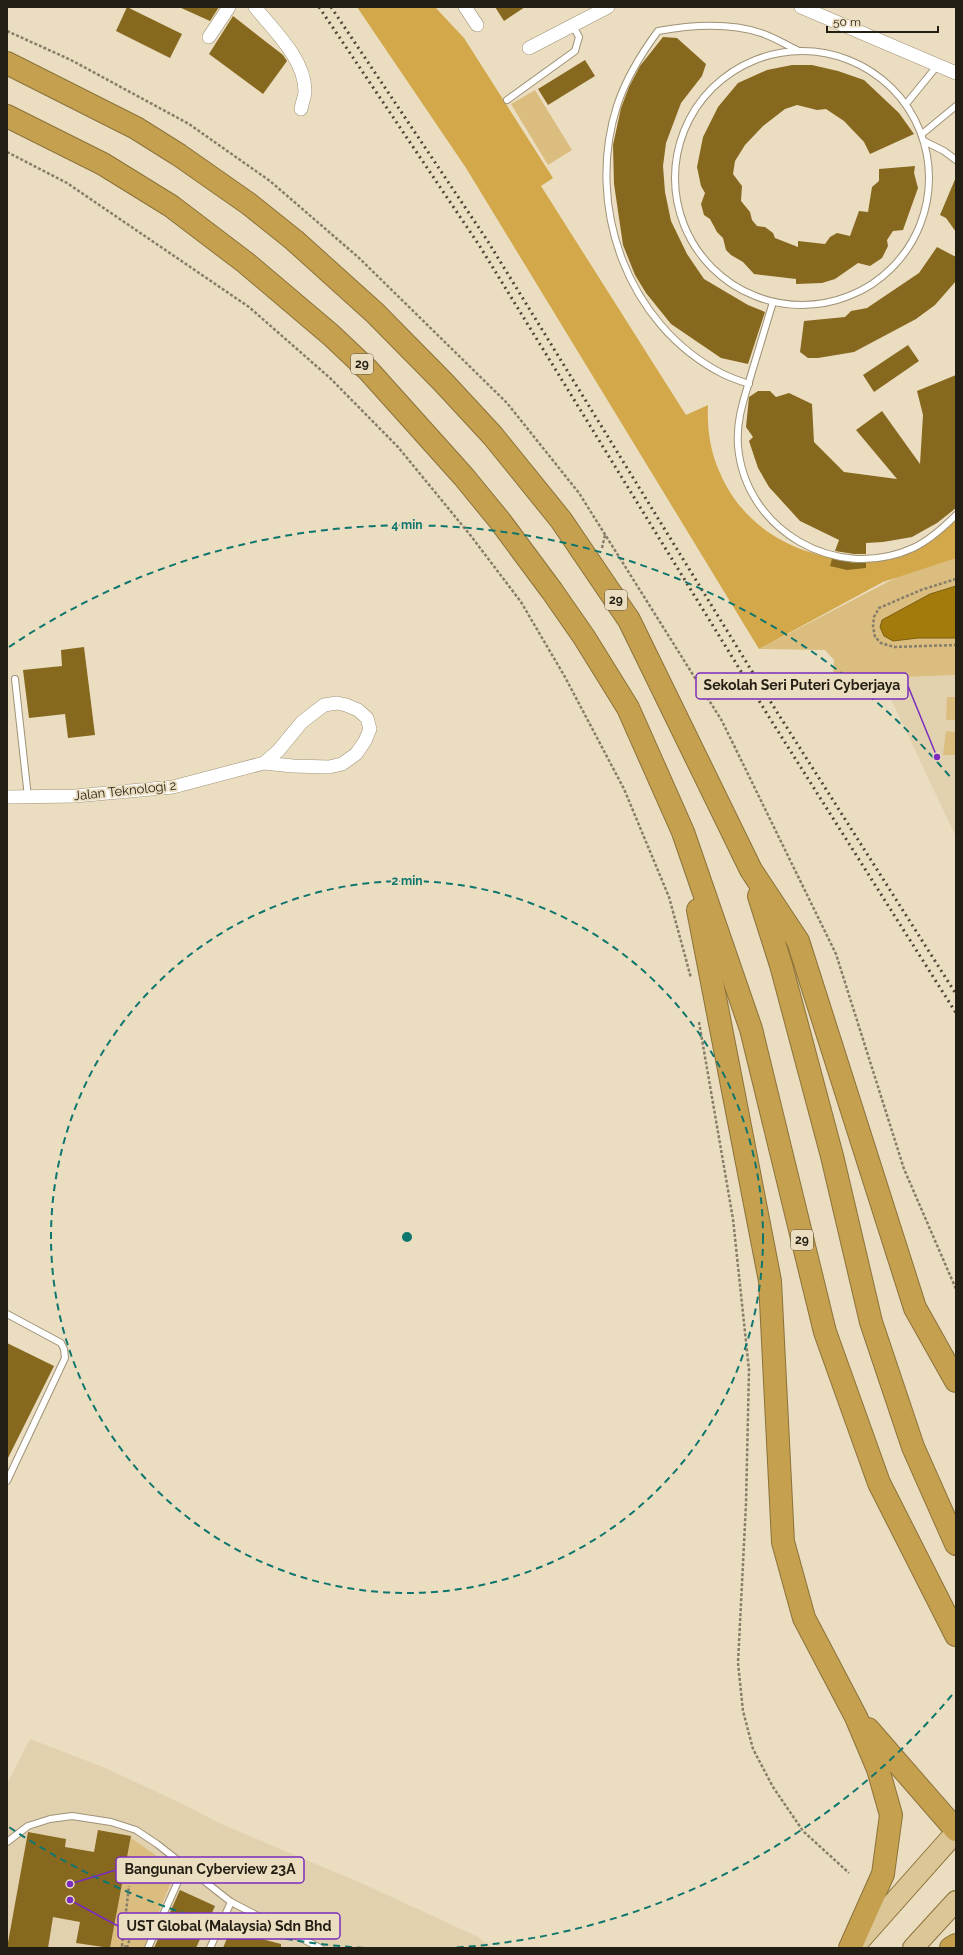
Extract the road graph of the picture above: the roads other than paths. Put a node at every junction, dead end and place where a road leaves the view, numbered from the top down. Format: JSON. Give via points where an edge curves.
{"nodes":[{"id":1,"x":229,"y":7,"type":"edge"},
{"id":2,"x":255,"y":7,"type":"edge"},
{"id":3,"x":465,"y":7,"type":"edge"},
{"id":4,"x":608,"y":7,"type":"edge"},
{"id":5,"x":802,"y":7,"type":"edge"},
{"id":6,"x":477,"y":25,"type":"dead end"},
{"id":7,"x":573,"y":26,"type":"junction"},
{"id":8,"x":209,"y":37,"type":"dead end"},
{"id":9,"x":529,"y":48,"type":"dead end"},
{"id":10,"x":798,"y":50,"type":"junction"},
{"id":11,"x":7,"y":63,"type":"edge"},
{"id":12,"x":938,"y":66,"type":"junction"},
{"id":13,"x":956,"y":72,"type":"edge"},
{"id":14,"x":507,"y":100,"type":"dead end"},
{"id":15,"x":906,"y":104,"type":"junction"},
{"id":16,"x":956,"y":106,"type":"edge"},
{"id":17,"x":301,"y":109,"type":"dead end"},
{"id":18,"x":7,"y":116,"type":"edge"},
{"id":19,"x":923,"y":138,"type":"junction"},
{"id":20,"x":956,"y":160,"type":"edge"},
{"id":21,"x":773,"y":302,"type":"junction"},
{"id":22,"x":749,"y":384,"type":"junction"},
{"id":23,"x":956,"y":515,"type":"edge"},
{"id":24,"x":15,"y":679,"type":"dead end"},
{"id":25,"x":264,"y":763,"type":"junction"},
{"id":26,"x":7,"y":797,"type":"edge"},
{"id":27,"x":28,"y":797,"type":"junction"},
{"id":28,"x":683,"y":832,"type":"junction"},
{"id":29,"x":751,"y":870,"type":"junction"},
{"id":30,"x":7,"y":1314,"type":"edge"},
{"id":31,"x":956,"y":1381,"type":"edge"},
{"id":32,"x":7,"y":1481,"type":"edge"},
{"id":33,"x":956,"y":1544,"type":"edge"},
{"id":34,"x":956,"y":1635,"type":"edge"},
{"id":35,"x":856,"y":1716,"type":"junction"},
{"id":36,"x":956,"y":1831,"type":"edge"},
{"id":37,"x":7,"y":1842,"type":"edge"},
{"id":38,"x":185,"y":1866,"type":"junction"},
{"id":39,"x":956,"y":1901,"type":"edge"},
{"id":40,"x":232,"y":1902,"type":"junction"},
{"id":41,"x":956,"y":1945,"type":"edge"},
{"id":42,"x":148,"y":1948,"type":"edge"},
{"id":43,"x":210,"y":1948,"type":"edge"},
{"id":44,"x":320,"y":1948,"type":"edge"},
{"id":45,"x":851,"y":1948,"type":"edge"},
{"id":46,"x":913,"y":1948,"type":"edge"},
{"id":47,"x":951,"y":1948,"type":"edge"}],
"edges":[{"from":1,"to":8,"type":"street"},
{"from":2,"to":17,"type":"street","via":[[298,61],[304,77],[305,92]]},
{"from":3,"to":6,"type":"street"},
{"from":4,"to":7,"type":"street"},
{"from":5,"to":12,"type":"street"},
{"from":7,"to":9,"type":"street"},
{"from":7,"to":14,"type":"lane","via":[[579,37],[575,51]]},
{"from":10,"to":15,"type":"lane","via":[[829,53],[859,63],[885,81]]},
{"from":10,"to":21,"type":"lane","via":[[750,62],[722,80],[699,104],[690,118],[676,166],[680,215],[697,250],[728,282],[757,298]]},
{"from":10,"to":22,"type":"lane","via":[[762,33],[747,29],[696,26],[658,32],[634,66],[625,85],[617,105],[608,146],[606,189],[610,216],[618,250],[635,288],[659,322],[689,352],[724,375]]},
{"from":11,"to":29,"type":"highway","number":"29","via":[[136,128],[249,204],[375,312],[488,431],[561,520],[629,620]]},
{"from":12,"to":13,"type":"street"},
{"from":12,"to":15,"type":"lane"},
{"from":15,"to":19,"type":"lane"},
{"from":16,"to":19,"type":"lane"},
{"from":18,"to":28,"type":"highway","number":"29","via":[[103,164],[171,206],[212,235],[288,297],[368,370],[469,482],[552,591],[628,708]]},
{"from":19,"to":20,"type":"lane"},
{"from":19,"to":21,"type":"lane","via":[[929,174],[926,207],[914,238],[895,265],[869,286],[839,300],[806,306]]},
{"from":21,"to":22,"type":"lane"},
{"from":22,"to":23,"type":"lane","via":[[738,425],[740,462],[759,506],[792,539],[836,557],[883,557],[913,548]]},
{"from":24,"to":27,"type":"lane"},
{"from":25,"to":25,"type":"street","name":"Jalan Teknologi 2","via":[[278,751],[302,722],[324,705],[346,705],[358,710],[367,718],[370,729],[365,741],[356,754],[342,764],[315,767]]},
{"from":25,"to":27,"type":"street","name":"Jalan Teknologi 2","via":[[172,787],[75,796]]},
{"from":26,"to":27,"type":"street","name":"Jalan Teknologi 2"},
{"from":28,"to":34,"type":"highway","number":"29","via":[[751,1029],[825,1332],[879,1483]]},
{"from":28,"to":35,"type":"highway","via":[[770,1281],[783,1542],[804,1618]]},
{"from":29,"to":31,"type":"highway","via":[[798,941],[915,1308]]},
{"from":29,"to":33,"type":"highway","number":"29","via":[[781,965],[828,1140],[871,1322],[913,1447]]},
{"from":30,"to":32,"type":"lane","via":[[61,1343],[65,1358]]},
{"from":35,"to":36,"type":"highway"},
{"from":35,"to":45,"type":"highway","via":[[878,1769],[891,1815],[883,1874]]},
{"from":36,"to":45,"type":"main road"},
{"from":37,"to":38,"type":"lane","via":[[28,1826],[50,1818],[89,1818],[136,1830]]},
{"from":38,"to":40,"type":"lane"},
{"from":38,"to":42,"type":"lane"},
{"from":39,"to":46,"type":"main road"},
{"from":40,"to":43,"type":"lane"},
{"from":40,"to":44,"type":"lane"},
{"from":41,"to":47,"type":"highway"}]}
